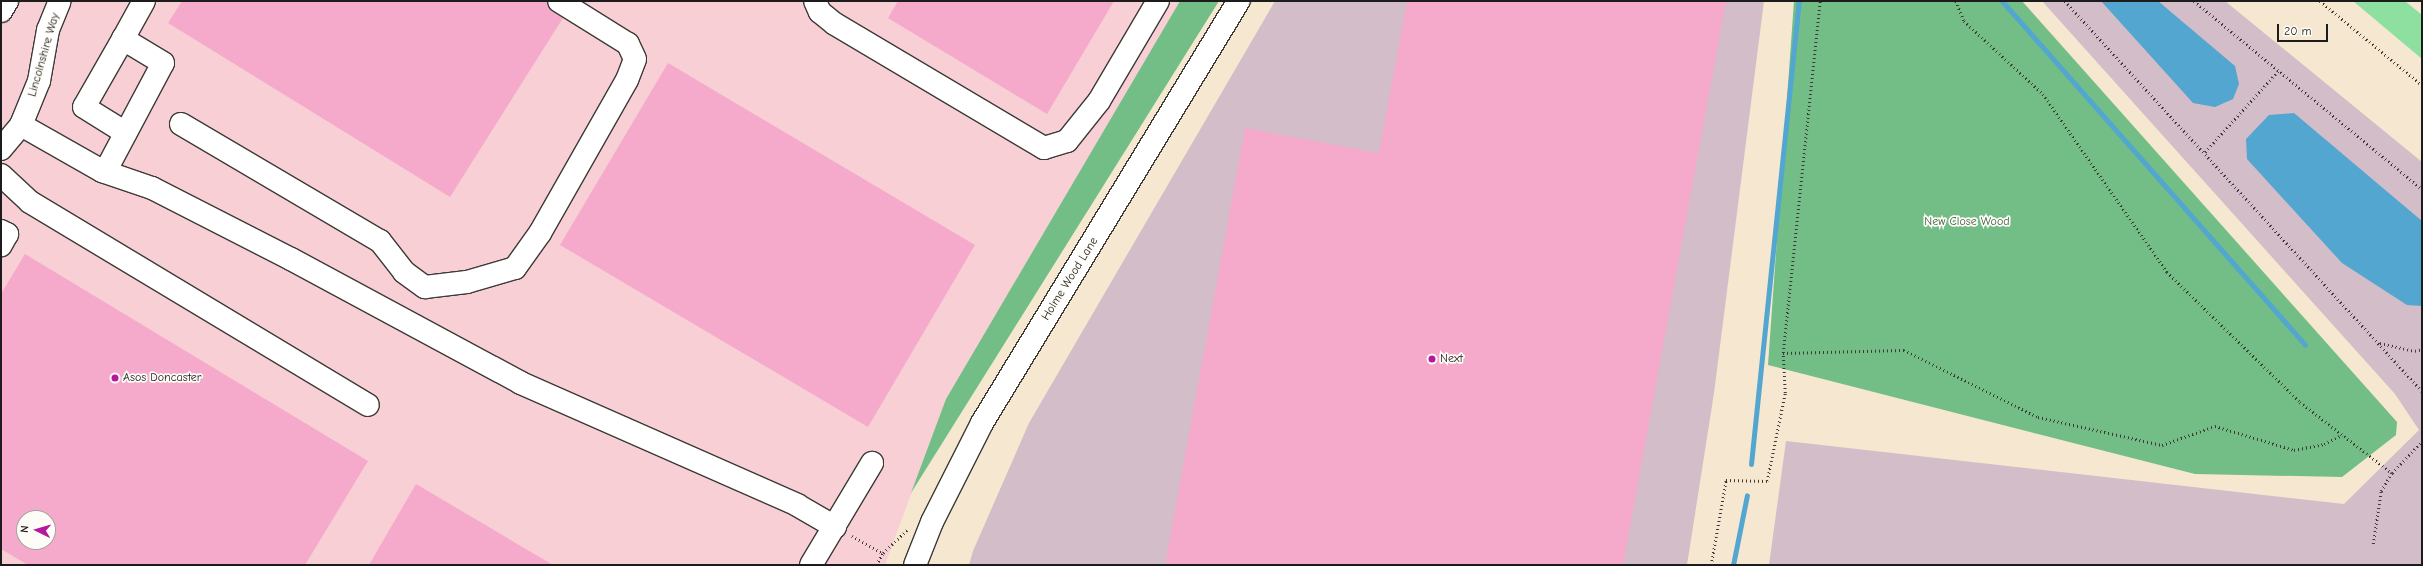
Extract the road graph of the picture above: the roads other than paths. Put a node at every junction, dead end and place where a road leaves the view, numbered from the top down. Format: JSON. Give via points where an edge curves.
{"nodes":[{"id":1,"x":7,"y":1,"type":"edge"},
{"id":2,"x":60,"y":1,"type":"edge"},
{"id":3,"x":144,"y":1,"type":"edge"},
{"id":4,"x":559,"y":1,"type":"edge"},
{"id":5,"x":815,"y":1,"type":"edge"},
{"id":6,"x":1158,"y":1,"type":"edge"},
{"id":7,"x":1238,"y":1,"type":"edge"},
{"id":8,"x":1,"y":11,"type":"edge"},
{"id":9,"x":123,"y":39,"type":"junction"},
{"id":10,"x":181,"y":124,"type":"dead end"},
{"id":11,"x":21,"y":125,"type":"junction"},
{"id":12,"x":126,"y":133,"type":"junction"},
{"id":13,"x":1,"y":149,"type":"edge"},
{"id":14,"x":105,"y":172,"type":"junction"},
{"id":15,"x":1,"y":175,"type":"edge"},
{"id":16,"x":1,"y":231,"type":"edge"},
{"id":17,"x":1,"y":245,"type":"edge"},
{"id":18,"x":368,"y":405,"type":"dead end"},
{"id":19,"x":872,"y":463,"type":"dead end"},
{"id":20,"x":835,"y":527,"type":"junction"},
{"id":21,"x":811,"y":565,"type":"edge"},
{"id":22,"x":915,"y":565,"type":"edge"}],
"edges":[{"from":1,"to":8,"type":"street"},
{"from":2,"to":11,"type":"street","name":"Lincolnshire Way","via":[[48,30],[38,81]]},
{"from":3,"to":9,"type":"street"},
{"from":4,"to":10,"type":"street","via":[[628,44],[635,59],[627,80],[540,233],[515,268],[467,282],[425,288],[404,272],[380,242]]},
{"from":5,"to":6,"type":"street","via":[[820,12],[835,24],[1044,148],[1068,141],[1098,101]]},
{"from":7,"to":22,"type":"street","name":"Holme Wood Lane","via":[[982,423],[932,522]]},
{"from":9,"to":12,"type":"street","via":[[163,63]]},
{"from":9,"to":12,"type":"street","via":[[84,107]]},
{"from":11,"to":13,"type":"street","name":"Lincolnshire Way"},
{"from":11,"to":14,"type":"street"},
{"from":12,"to":14,"type":"street"},
{"from":14,"to":20,"type":"street","via":[[152,188],[180,202],[521,382],[797,504]]},
{"from":15,"to":18,"type":"street","via":[[30,202]]},
{"from":16,"to":17,"type":"street","via":[[7,234]]},
{"from":19,"to":20,"type":"street"},
{"from":20,"to":21,"type":"street"}]}
